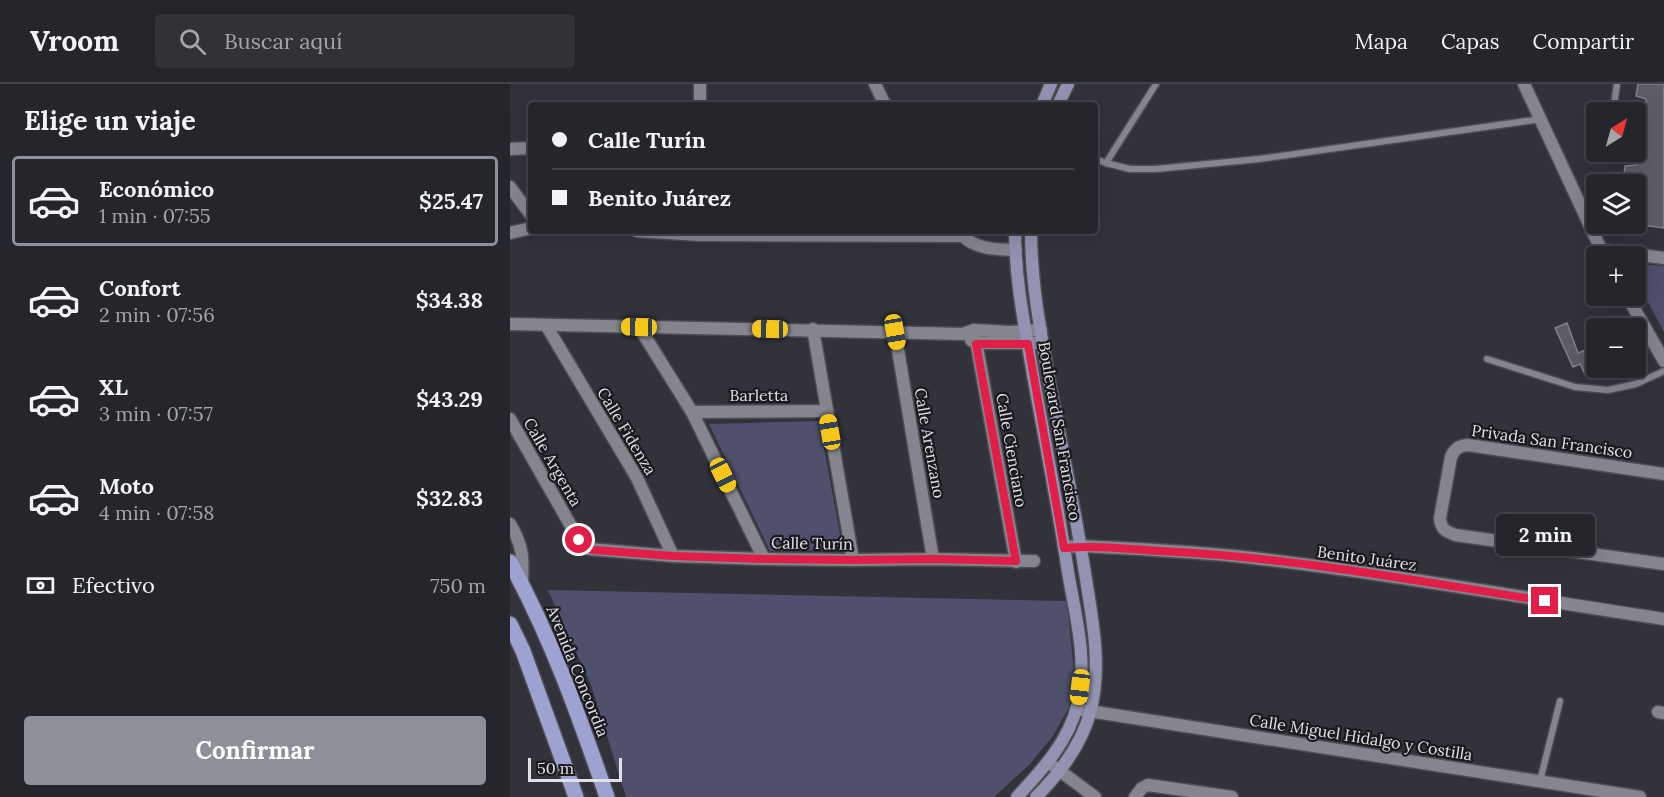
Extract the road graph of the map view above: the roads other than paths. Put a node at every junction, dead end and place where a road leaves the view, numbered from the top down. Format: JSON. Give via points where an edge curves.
{"nodes":[{"id":1,"x":700,"y":84,"type":"edge"},
{"id":2,"x":875,"y":84,"type":"edge"},
{"id":3,"x":1051,"y":84,"type":"edge"},
{"id":4,"x":1068,"y":84,"type":"edge"},
{"id":5,"x":1156,"y":84,"type":"edge"},
{"id":6,"x":1524,"y":84,"type":"edge"},
{"id":7,"x":1617,"y":84,"type":"edge"},
{"id":8,"x":700,"y":102,"type":"edge"},
{"id":9,"x":884,"y":102,"type":"edge"},
{"id":10,"x":1043,"y":102,"type":"edge"},
{"id":11,"x":1059,"y":102,"type":"edge"},
{"id":12,"x":1614,"y":102,"type":"edge"},
{"id":13,"x":1541,"y":119,"type":"junction"},
{"id":14,"x":528,"y":148,"type":"edge"},
{"id":15,"x":510,"y":149,"type":"edge"},
{"id":16,"x":1098,"y":160,"type":"edge"},
{"id":17,"x":1106,"y":163,"type":"junction"},
{"id":18,"x":510,"y":187,"type":"edge"},
{"id":19,"x":528,"y":210,"type":"edge"},
{"id":20,"x":528,"y":229,"type":"edge"},
{"id":21,"x":510,"y":233,"type":"edge"},
{"id":22,"x":966,"y":234,"type":"edge"},
{"id":23,"x":1015,"y":234,"type":"edge"},
{"id":24,"x":1031,"y":234,"type":"edge"},
{"id":25,"x":1600,"y":246,"type":"edge"},
{"id":26,"x":1016,"y":250,"type":"junction"},
{"id":27,"x":1646,"y":257,"type":"edge"},
{"id":28,"x":1664,"y":258,"type":"edge"},
{"id":29,"x":1633,"y":306,"type":"edge"},
{"id":30,"x":510,"y":324,"type":"edge"},
{"id":31,"x":546,"y":325,"type":"junction"},
{"id":32,"x":639,"y":327,"type":"junction"},
{"id":33,"x":813,"y":329,"type":"junction"},
{"id":34,"x":895,"y":332,"type":"junction"},
{"id":35,"x":969,"y":332,"type":"junction"},
{"id":36,"x":1042,"y":336,"type":"junction"},
{"id":37,"x":1027,"y":337,"type":"junction"},
{"id":38,"x":976,"y":344,"type":"junction"},
{"id":39,"x":1487,"y":358,"type":"dead end"},
{"id":40,"x":1664,"y":361,"type":"edge"},
{"id":41,"x":1664,"y":371,"type":"edge"},
{"id":42,"x":826,"y":411,"type":"junction"},
{"id":43,"x":692,"y":412,"type":"junction"},
{"id":44,"x":510,"y":419,"type":"edge"},
{"id":45,"x":1664,"y":474,"type":"edge"},
{"id":46,"x":510,"y":524,"type":"edge"},
{"id":47,"x":1081,"y":546,"type":"junction"},
{"id":48,"x":1064,"y":548,"type":"junction"},
{"id":49,"x":590,"y":549,"type":"joint"},
{"id":50,"x":673,"y":556,"type":"junction"},
{"id":51,"x":764,"y":559,"type":"junction"},
{"id":52,"x":933,"y":559,"type":"junction"},
{"id":53,"x":853,"y":560,"type":"junction"},
{"id":54,"x":1016,"y":561,"type":"junction"},
{"id":55,"x":1034,"y":561,"type":"dead end"},
{"id":56,"x":510,"y":562,"type":"edge"},
{"id":57,"x":1664,"y":564,"type":"edge"},
{"id":58,"x":522,"y":585,"type":"junction"},
{"id":59,"x":1664,"y":619,"type":"edge"},
{"id":60,"x":510,"y":624,"type":"edge"},
{"id":61,"x":1560,"y":701,"type":"dead end"},
{"id":62,"x":1076,"y":709,"type":"junction"},
{"id":63,"x":1091,"y":711,"type":"junction"},
{"id":64,"x":1048,"y":762,"type":"junction"},
{"id":65,"x":1060,"y":771,"type":"junction"},
{"id":66,"x":1540,"y":781,"type":"junction"},
{"id":67,"x":571,"y":782,"type":"junction"},
{"id":68,"x":576,"y":797,"type":"edge"},
{"id":69,"x":581,"y":797,"type":"edge"},
{"id":70,"x":607,"y":797,"type":"edge"},
{"id":71,"x":1017,"y":797,"type":"edge"},
{"id":72,"x":1036,"y":797,"type":"edge"},
{"id":73,"x":1095,"y":797,"type":"edge"},
{"id":74,"x":1135,"y":797,"type":"edge"},
{"id":75,"x":1232,"y":797,"type":"edge"},
{"id":76,"x":1640,"y":797,"type":"edge"}],
"edges":[{"from":1,"to":8,"type":"street"},
{"from":2,"to":9,"type":"street"},
{"from":3,"to":10,"type":"street"},
{"from":4,"to":11,"type":"street"},
{"from":5,"to":17,"type":"lane"},
{"from":6,"to":13,"type":"street"},
{"from":7,"to":12,"type":"lane"},
{"from":13,"to":17,"type":"lane","via":[[1259,159],[1156,169],[1130,169]]},
{"from":13,"to":25,"type":"street"},
{"from":14,"to":15,"type":"street"},
{"from":16,"to":17,"type":"lane"},
{"from":18,"to":19,"type":"street"},
{"from":20,"to":21,"type":"street"},
{"from":22,"to":26,"type":"street","via":[[979,246]]},
{"from":23,"to":26,"type":"street","name":"Boulevard San Francisco"},
{"from":24,"to":36,"type":"street","name":"Boulevard San Francisco","via":[[1033,283]]},
{"from":26,"to":37,"type":"street","name":"Boulevard San Francisco"},
{"from":27,"to":28,"type":"street"},
{"from":29,"to":40,"type":"street"},
{"from":30,"to":31,"type":"street"},
{"from":31,"to":32,"type":"street"},
{"from":31,"to":50,"type":"street","name":"Calle Fidenza","via":[[637,478]]},
{"from":32,"to":33,"type":"street"},
{"from":32,"to":43,"type":"street"},
{"from":33,"to":34,"type":"street"},
{"from":33,"to":42,"type":"street"},
{"from":34,"to":35,"type":"street"},
{"from":34,"to":52,"type":"street","name":"Calle Arenzano"},
{"from":35,"to":37,"type":"street"},
{"from":35,"to":38,"type":"street"},
{"from":36,"to":37,"type":"street"},
{"from":36,"to":47,"type":"street","name":"Boulevard San Francisco"},
{"from":37,"to":38,"type":"street"},
{"from":37,"to":48,"type":"street","name":"Boulevard San Francisco"},
{"from":38,"to":54,"type":"street","name":"Calle Cienciano"},
{"from":39,"to":41,"type":"lane","via":[[1575,387],[1608,390],[1636,384]]},
{"from":42,"to":43,"type":"street","name":"Barletta"},
{"from":42,"to":53,"type":"street"},
{"from":43,"to":51,"type":"street"},
{"from":44,"to":49,"type":"street","name":"Calle Argenta","via":[[579,540]]},
{"from":45,"to":57,"type":"street","name":"Privada San Francisco","via":[[1460,445],[1451,457],[1440,518],[1445,531],[1455,534]]},
{"from":46,"to":58,"type":"street","via":[[522,551]]},
{"from":47,"to":48,"type":"street","name":"Benito Juárez"},
{"from":47,"to":59,"type":"street","name":"Benito Juárez","via":[[1309,565]]},
{"from":47,"to":63,"type":"street","name":"Boulevard San Francisco","via":[[1096,657]]},
{"from":48,"to":62,"type":"street","name":"Boulevard San Francisco","via":[[1080,645],[1082,674]]},
{"from":49,"to":50,"type":"street","name":"Calle Turín"},
{"from":50,"to":51,"type":"street","name":"Calle Turín"},
{"from":51,"to":53,"type":"street","name":"Calle Turín"},
{"from":52,"to":53,"type":"street","name":"Calle Turín"},
{"from":52,"to":54,"type":"street","name":"Calle Turín"},
{"from":54,"to":55,"type":"street","name":"Calle Turín"},
{"from":56,"to":58,"type":"main road","name":"Avenida Concordia"},
{"from":58,"to":70,"type":"main road","name":"Avenida Concordia","via":[[554,652]]},
{"from":60,"to":67,"type":"main road"},
{"from":61,"to":66,"type":"lane"},
{"from":62,"to":63,"type":"street","name":"Calle Miguel Hidalgo y Costilla"},
{"from":62,"to":64,"type":"street","name":"Boulevard San Francisco"},
{"from":63,"to":65,"type":"street","name":"Boulevard San Francisco"},
{"from":63,"to":66,"type":"street","name":"Calle Miguel Hidalgo y Costilla"},
{"from":64,"to":65,"type":"street"},
{"from":64,"to":71,"type":"street","name":"Boulevard San Francisco"},
{"from":65,"to":72,"type":"street","name":"Boulevard San Francisco"},
{"from":65,"to":73,"type":"street"},
{"from":66,"to":76,"type":"street","name":"Calle Miguel Hidalgo y Costilla"},
{"from":67,"to":68,"type":"main road"},
{"from":67,"to":69,"type":"main road"},
{"from":74,"to":75,"type":"street","via":[[1148,785]]}]}
